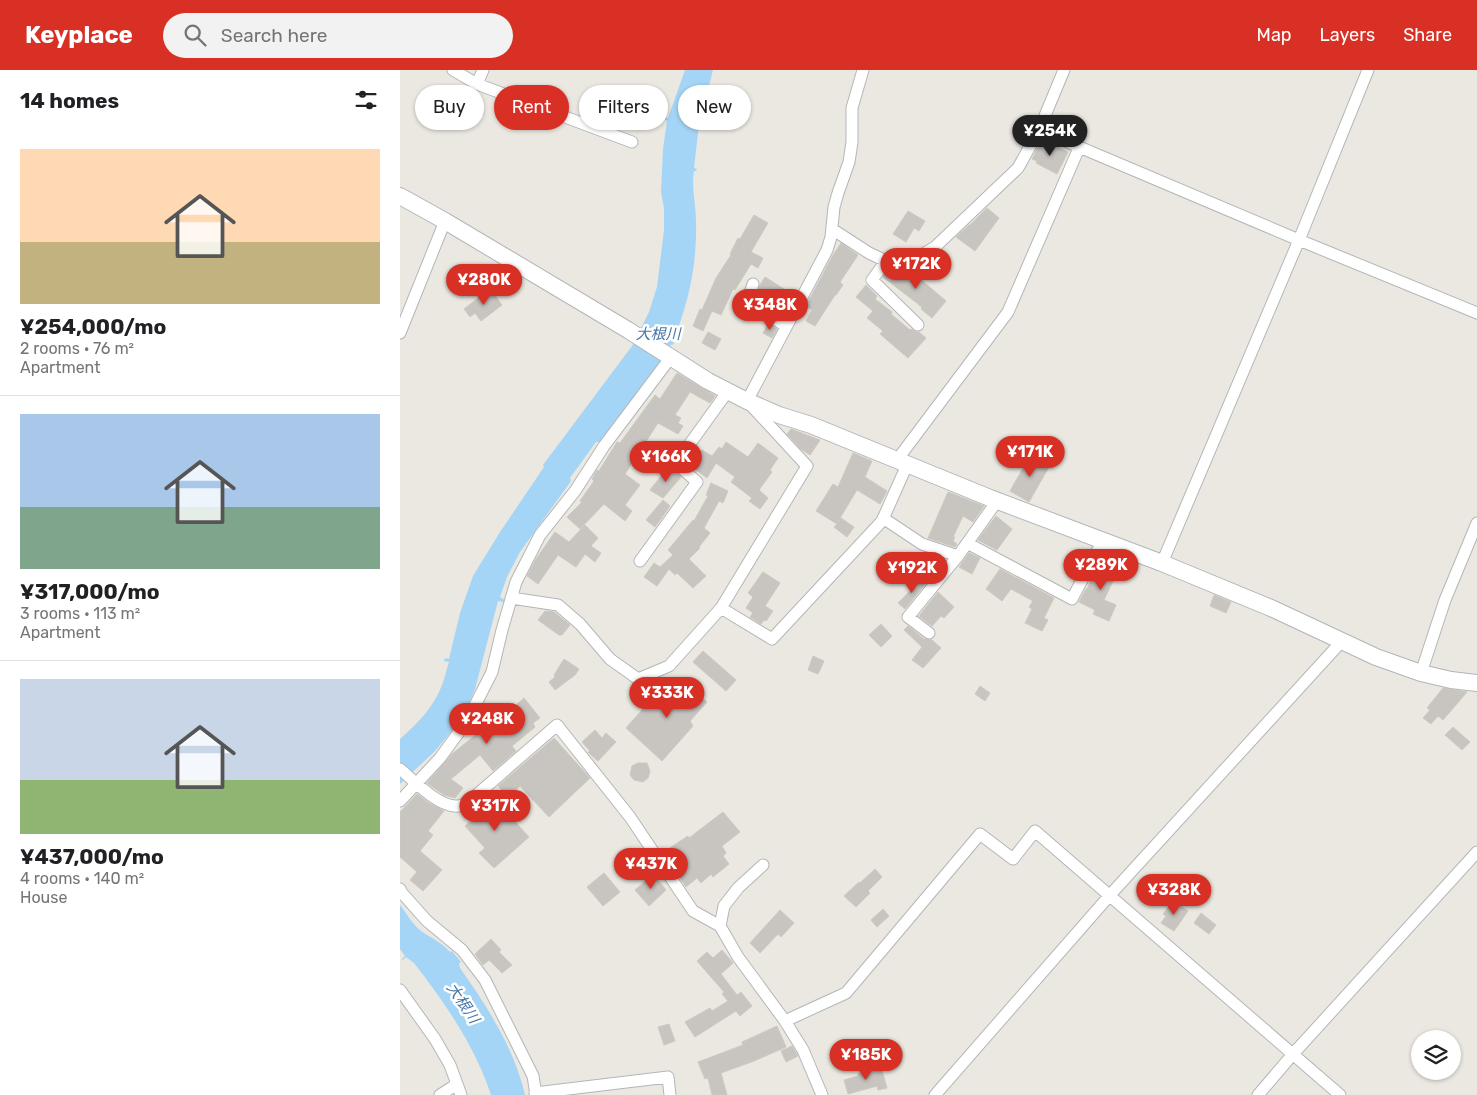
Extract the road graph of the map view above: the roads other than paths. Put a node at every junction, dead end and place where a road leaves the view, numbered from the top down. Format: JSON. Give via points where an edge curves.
{"nodes":[{"id":1,"x":453,"y":70,"type":"edge"},
{"id":2,"x":483,"y":70,"type":"edge"},
{"id":3,"x":863,"y":70,"type":"edge"},
{"id":4,"x":1064,"y":70,"type":"edge"},
{"id":5,"x":1368,"y":70,"type":"edge"},
{"id":6,"x":477,"y":84,"type":"junction"},
{"id":7,"x":1039,"y":130,"type":"junction"},
{"id":8,"x":632,"y":142,"type":"dead end"},
{"id":9,"x":1079,"y":148,"type":"junction"},
{"id":10,"x":400,"y":196,"type":"edge"},
{"id":11,"x":445,"y":221,"type":"junction"},
{"id":12,"x":832,"y":229,"type":"junction"},
{"id":13,"x":1299,"y":240,"type":"junction"},
{"id":14,"x":886,"y":262,"type":"junction"},
{"id":15,"x":754,"y":284,"type":"dead end"},
{"id":16,"x":1477,"y":314,"type":"edge"},
{"id":17,"x":918,"y":324,"type":"dead end"},
{"id":18,"x":786,"y":326,"type":"junction"},
{"id":19,"x":400,"y":333,"type":"edge"},
{"id":20,"x":671,"y":357,"type":"junction"},
{"id":21,"x":728,"y":391,"type":"junction"},
{"id":22,"x":746,"y":401,"type":"junction"},
{"id":23,"x":902,"y":463,"type":"junction"},
{"id":24,"x":997,"y":501,"type":"junction"},
{"id":25,"x":883,"y":518,"type":"junction"},
{"id":26,"x":1477,"y":523,"type":"edge"},
{"id":27,"x":1103,"y":540,"type":"junction"},
{"id":28,"x":967,"y":543,"type":"junction"},
{"id":29,"x":958,"y":556,"type":"junction"},
{"id":30,"x":640,"y":561,"type":"dead end"},
{"id":31,"x":1162,"y":563,"type":"junction"},
{"id":32,"x":511,"y":598,"type":"junction"},
{"id":33,"x":721,"y":608,"type":"junction"},
{"id":34,"x":929,"y":634,"type":"dead end"},
{"id":35,"x":1342,"y":641,"type":"junction"},
{"id":36,"x":1421,"y":673,"type":"junction"},
{"id":37,"x":1477,"y":683,"type":"edge"},
{"id":38,"x":400,"y":769,"type":"edge"},
{"id":39,"x":414,"y":781,"type":"junction"},
{"id":40,"x":400,"y":800,"type":"edge"},
{"id":41,"x":1477,"y":852,"type":"edge"},
{"id":42,"x":763,"y":865,"type":"dead end"},
{"id":43,"x":400,"y":889,"type":"edge"},
{"id":44,"x":1110,"y":895,"type":"junction"},
{"id":45,"x":720,"y":926,"type":"junction"},
{"id":46,"x":400,"y":990,"type":"edge"},
{"id":47,"x":784,"y":1021,"type":"junction"},
{"id":48,"x":1293,"y":1054,"type":"junction"},
{"id":49,"x":459,"y":1090,"type":"edge"},
{"id":50,"x":536,"y":1094,"type":"edge"},
{"id":51,"x":440,"y":1095,"type":"edge"},
{"id":52,"x":670,"y":1095,"type":"edge"},
{"id":53,"x":822,"y":1095,"type":"edge"},
{"id":54,"x":935,"y":1095,"type":"edge"},
{"id":55,"x":1258,"y":1095,"type":"edge"},
{"id":56,"x":1340,"y":1095,"type":"edge"}],
"edges":[{"from":1,"to":6,"type":"street"},
{"from":2,"to":6,"type":"street"},
{"from":3,"to":12,"type":"street","via":[[852,108],[849,162],[834,207]]},
{"from":4,"to":7,"type":"street"},
{"from":5,"to":13,"type":"street"},
{"from":6,"to":8,"type":"street"},
{"from":7,"to":9,"type":"street"},
{"from":7,"to":14,"type":"street","via":[[1018,168],[936,246],[913,260]]},
{"from":9,"to":13,"type":"street"},
{"from":9,"to":23,"type":"street","via":[[1008,312]]},
{"from":10,"to":11,"type":"street"},
{"from":11,"to":19,"type":"street"},
{"from":11,"to":20,"type":"street"},
{"from":12,"to":14,"type":"street"},
{"from":12,"to":18,"type":"street","via":[[827,250]]},
{"from":13,"to":16,"type":"street"},
{"from":13,"to":31,"type":"street"},
{"from":14,"to":17,"type":"street","via":[[872,280]]},
{"from":15,"to":18,"type":"street","via":[[750,305]]},
{"from":18,"to":22,"type":"street"},
{"from":20,"to":21,"type":"street"},
{"from":20,"to":32,"type":"street","via":[[540,535]]},
{"from":21,"to":22,"type":"street"},
{"from":21,"to":30,"type":"street","via":[[676,463],[697,482]]},
{"from":22,"to":23,"type":"street"},
{"from":22,"to":33,"type":"street","via":[[807,466]]},
{"from":23,"to":24,"type":"street"},
{"from":23,"to":25,"type":"street"},
{"from":24,"to":27,"type":"street"},
{"from":24,"to":28,"type":"street"},
{"from":25,"to":29,"type":"street","via":[[922,544]]},
{"from":25,"to":33,"type":"street","via":[[772,639]]},
{"from":26,"to":36,"type":"street","via":[[1445,600]]},
{"from":27,"to":28,"type":"street","via":[[1072,599]]},
{"from":27,"to":31,"type":"street"},
{"from":28,"to":29,"type":"street"},
{"from":29,"to":34,"type":"street","via":[[908,617]]},
{"from":31,"to":35,"type":"street"},
{"from":32,"to":33,"type":"street","via":[[558,605],[580,624],[610,659],[638,679],[669,666]]},
{"from":32,"to":39,"type":"street","via":[[492,672],[467,721],[440,758]]},
{"from":35,"to":36,"type":"street"},
{"from":35,"to":44,"type":"street"},
{"from":36,"to":37,"type":"street"},
{"from":38,"to":39,"type":"street"},
{"from":39,"to":40,"type":"street"},
{"from":39,"to":45,"type":"street","via":[[438,800],[456,807],[463,805],[557,725],[630,817],[693,911]]},
{"from":41,"to":48,"type":"street"},
{"from":42,"to":45,"type":"street","via":[[724,906]]},
{"from":43,"to":50,"type":"street","via":[[427,920],[462,950],[485,980],[533,1076]]},
{"from":44,"to":47,"type":"street","via":[[1035,830],[1013,859],[980,834],[846,994]]},
{"from":44,"to":48,"type":"street"},
{"from":44,"to":54,"type":"street"},
{"from":45,"to":47,"type":"street"},
{"from":46,"to":49,"type":"street","via":[[435,1039],[450,1065]]},
{"from":47,"to":53,"type":"street","via":[[803,1050]]},
{"from":48,"to":55,"type":"street"},
{"from":48,"to":56,"type":"street"},
{"from":49,"to":51,"type":"street"},
{"from":50,"to":52,"type":"street","via":[[668,1077]]}]}
